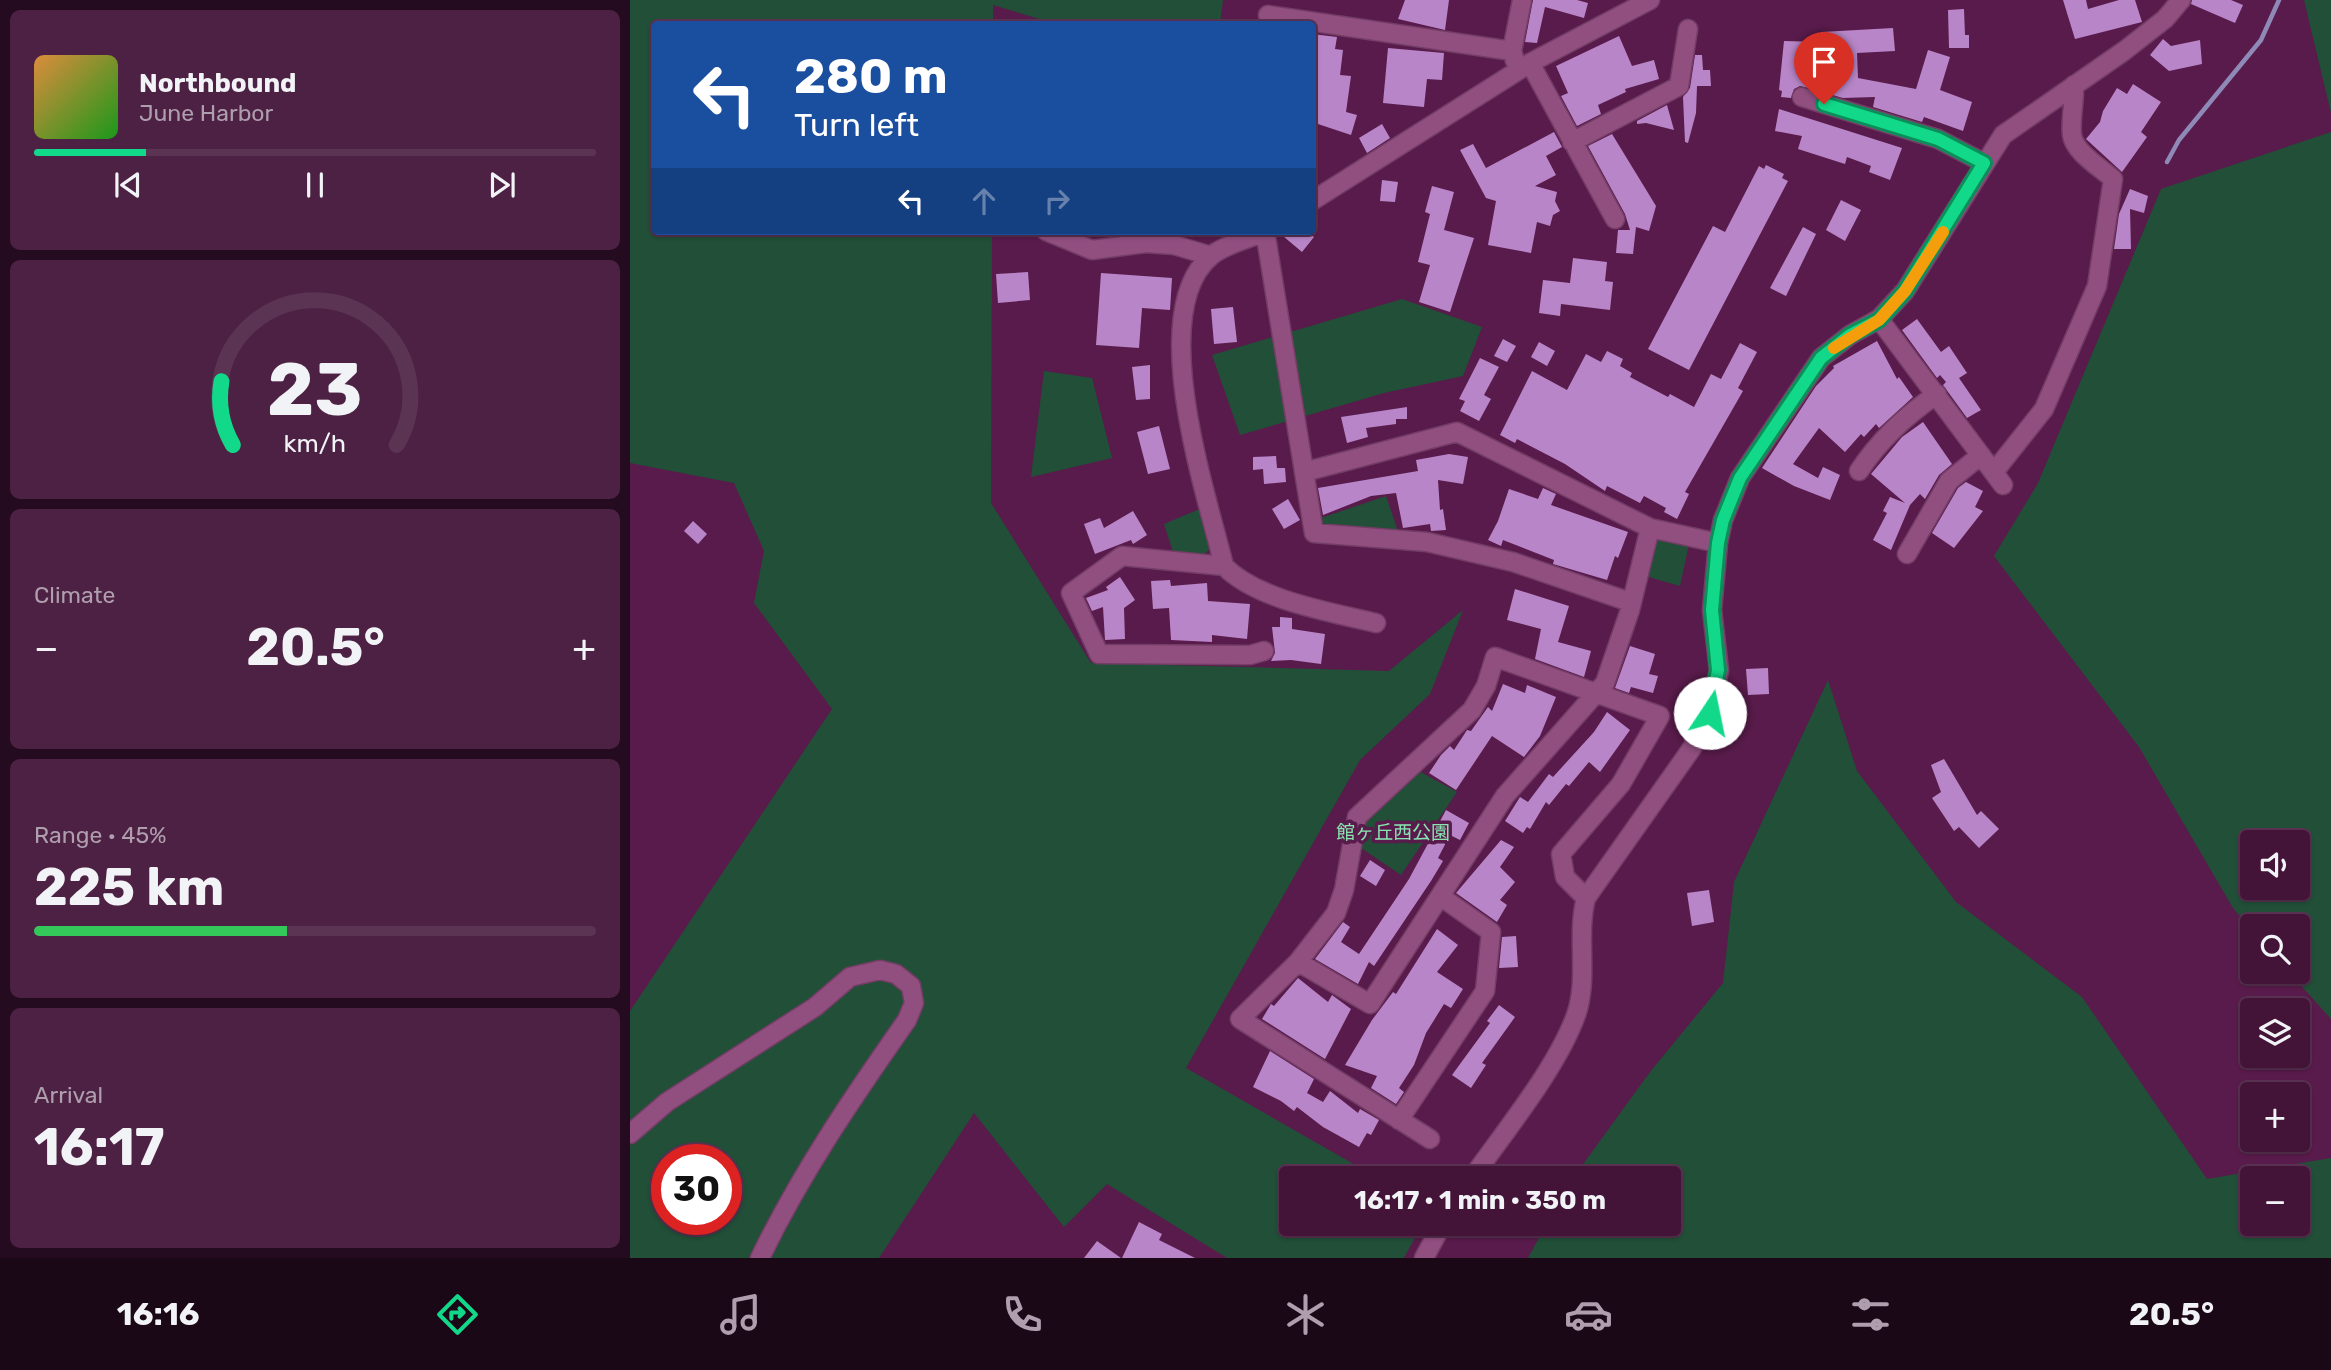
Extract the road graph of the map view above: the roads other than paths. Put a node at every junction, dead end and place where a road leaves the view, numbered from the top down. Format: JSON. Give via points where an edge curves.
{"nodes":[{"id":1,"x":1522,"y":0,"type":"edge"},
{"id":2,"x":1650,"y":0,"type":"edge"},
{"id":3,"x":2181,"y":0,"type":"edge"},
{"id":4,"x":1268,"y":15,"type":"dead end"},
{"id":5,"x":1309,"y":21,"type":"edge"},
{"id":6,"x":1316,"y":22,"type":"edge"},
{"id":7,"x":1688,"y":29,"type":"dead end"},
{"id":8,"x":1512,"y":51,"type":"junction"},
{"id":9,"x":1524,"y":67,"type":"junction"},
{"id":10,"x":2074,"y":85,"type":"junction"},
{"id":11,"x":1801,"y":97,"type":"dead end"},
{"id":12,"x":1572,"y":142,"type":"junction"},
{"id":13,"x":1984,"y":163,"type":"junction"},
{"id":14,"x":1316,"y":198,"type":"edge"},
{"id":15,"x":1615,"y":219,"type":"dead end"},
{"id":16,"x":1056,"y":235,"type":"edge"},
{"id":17,"x":1256,"y":235,"type":"edge"},
{"id":18,"x":1266,"y":235,"type":"edge"},
{"id":19,"x":1211,"y":256,"type":"junction"},
{"id":20,"x":1879,"y":320,"type":"junction"},
{"id":21,"x":1937,"y":394,"type":"junction"},
{"id":22,"x":1981,"y":455,"type":"junction"},
{"id":23,"x":1858,"y":471,"type":"dead end"},
{"id":24,"x":1304,"y":472,"type":"junction"},
{"id":25,"x":1650,"y":528,"type":"junction"},
{"id":26,"x":1718,"y":543,"type":"junction"},
{"id":27,"x":1907,"y":554,"type":"dead end"},
{"id":28,"x":1224,"y":566,"type":"junction"},
{"id":29,"x":1630,"y":602,"type":"junction"},
{"id":30,"x":1376,"y":623,"type":"dead end"},
{"id":31,"x":1264,"y":652,"type":"dead end"},
{"id":32,"x":1598,"y":694,"type":"junction"},
{"id":33,"x":1440,"y":896,"type":"junction"},
{"id":34,"x":1586,"y":898,"type":"junction"},
{"id":35,"x":1298,"y":962,"type":"junction"},
{"id":36,"x":1399,"y":1120,"type":"junction"},
{"id":37,"x":630,"y":1134,"type":"edge"},
{"id":38,"x":1430,"y":1139,"type":"dead end"},
{"id":39,"x":1480,"y":1166,"type":"edge"},
{"id":40,"x":1436,"y":1236,"type":"edge"},
{"id":41,"x":760,"y":1258,"type":"edge"},
{"id":42,"x":1424,"y":1258,"type":"edge"}],
"edges":[{"from":1,"to":8,"type":"street"},
{"from":2,"to":9,"type":"street"},
{"from":3,"to":10,"type":"street","via":[[2155,27]]},
{"from":4,"to":5,"type":"street"},
{"from":6,"to":8,"type":"street"},
{"from":7,"to":12,"type":"street","via":[[1679,86]]},
{"from":8,"to":9,"type":"street"},
{"from":9,"to":12,"type":"street"},
{"from":9,"to":14,"type":"street"},
{"from":10,"to":13,"type":"street","via":[[2003,135]]},
{"from":10,"to":22,"type":"street","via":[[2072,136],[2079,149],[2113,179],[2097,286],[2043,409],[1998,479]]},
{"from":11,"to":13,"type":"street","via":[[1938,139]]},
{"from":12,"to":15,"type":"street"},
{"from":13,"to":20,"type":"street","via":[[1905,291]]},
{"from":16,"to":19,"type":"street","via":[[1092,250],[1146,243],[1174,245]]},
{"from":17,"to":19,"type":"street"},
{"from":18,"to":24,"type":"street"},
{"from":19,"to":28,"type":"street","via":[[1186,301],[1180,378]]},
{"from":20,"to":21,"type":"street"},
{"from":20,"to":26,"type":"street","via":[[1821,358],[1740,478]]},
{"from":21,"to":22,"type":"street"},
{"from":21,"to":23,"type":"street","via":[[1905,416]]},
{"from":22,"to":27,"type":"street","via":[[1949,481]]},
{"from":24,"to":25,"type":"street","via":[[1457,432]]},
{"from":24,"to":29,"type":"street","via":[[1314,533],[1427,542],[1513,562]]},
{"from":25,"to":26,"type":"street"},
{"from":25,"to":29,"type":"street"},
{"from":26,"to":34,"type":"street","via":[[1712,610],[1718,670],[1710,713],[1692,748]]},
{"from":28,"to":30,"type":"street","via":[[1249,585]]},
{"from":28,"to":31,"type":"street","via":[[1122,556],[1071,593],[1099,653]]},
{"from":29,"to":32,"type":"street"},
{"from":32,"to":33,"type":"street","via":[[1506,796]]},
{"from":32,"to":34,"type":"street","via":[[1660,716],[1621,784],[1561,854],[1565,877]]},
{"from":32,"to":35,"type":"street","via":[[1495,657],[1486,687],[1472,710],[1357,817],[1336,913]]},
{"from":33,"to":35,"type":"street","via":[[1370,1004]]},
{"from":33,"to":36,"type":"street","via":[[1491,932],[1485,991]]},
{"from":34,"to":39,"type":"street","via":[[1576,1014],[1549,1065]]},
{"from":35,"to":36,"type":"street","via":[[1240,1019]]},
{"from":36,"to":38,"type":"street"},
{"from":37,"to":41,"type":"street","via":[[667,1102],[815,1007],[850,977],[880,970],[896,974],[911,986],[914,1003],[907,1020],[820,1147]]},
{"from":40,"to":42,"type":"street"}]}
